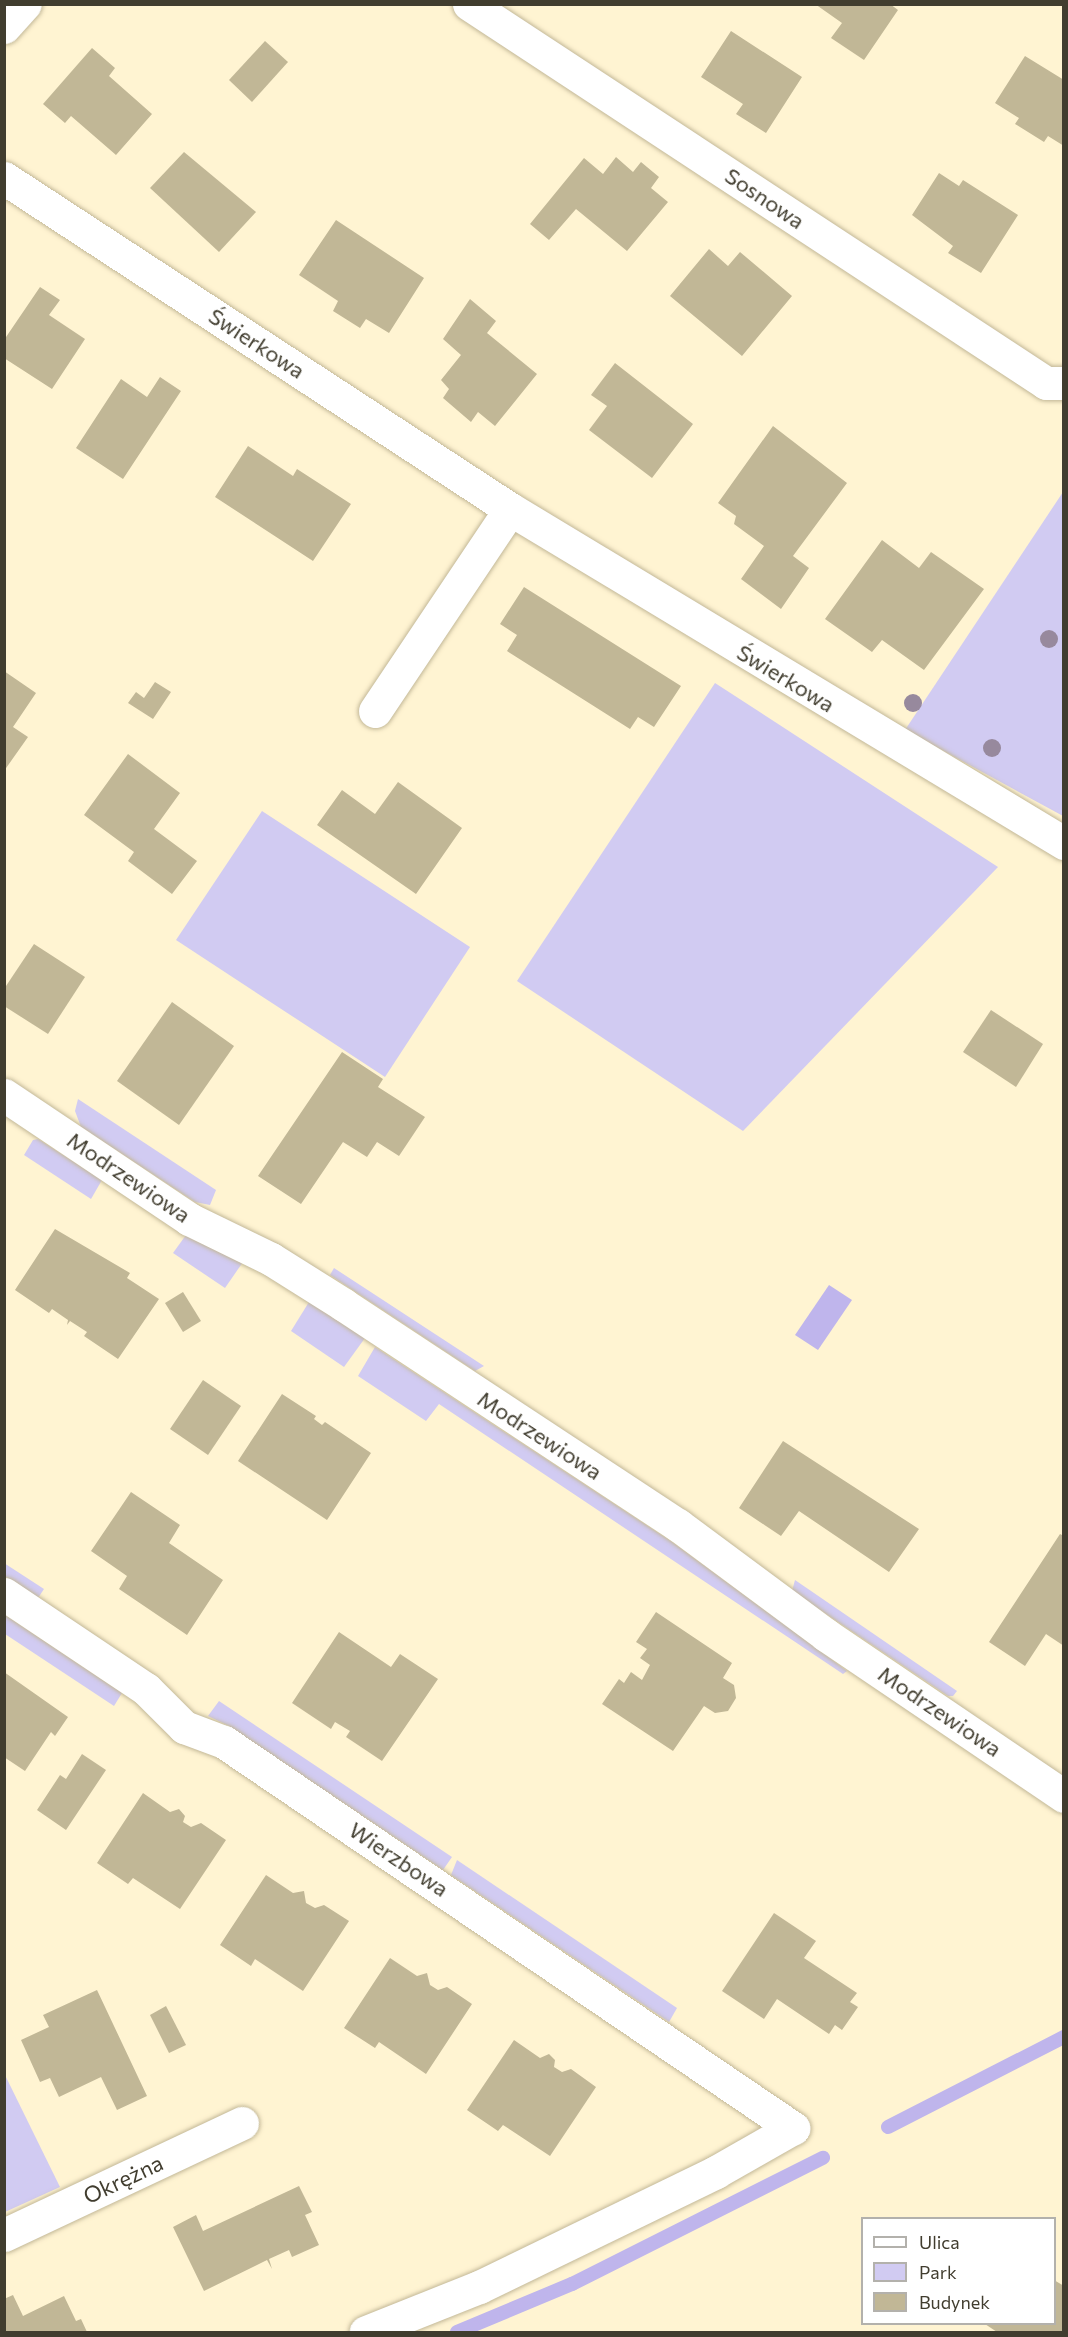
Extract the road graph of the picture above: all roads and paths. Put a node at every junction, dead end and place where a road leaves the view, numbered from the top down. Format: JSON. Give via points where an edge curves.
{"nodes":[{"id":1,"x":25,"y":4,"type":"edge"},
{"id":2,"x":469,"y":4,"type":"edge"},
{"id":3,"x":4,"y":27,"type":"edge"},
{"id":4,"x":4,"y":178,"type":"edge"},
{"id":5,"x":1064,"y":383,"type":"edge"},
{"id":6,"x":510,"y":509,"type":"junction"},
{"id":7,"x":375,"y":711,"type":"dead end"},
{"id":8,"x":1064,"y":843,"type":"edge"},
{"id":9,"x":4,"y":1095,"type":"edge"},
{"id":10,"x":4,"y":1594,"type":"edge"},
{"id":11,"x":1064,"y":1796,"type":"edge"},
{"id":12,"x":242,"y":2123,"type":"dead end"},
{"id":13,"x":4,"y":2235,"type":"edge"},
{"id":14,"x":366,"y":2332,"type":"edge"}],
"edges":[{"from":1,"to":3,"type":"street"},
{"from":2,"to":5,"type":"street","name":"Sosnowa","via":[[1046,383]]},
{"from":4,"to":6,"type":"street","name":"Świerkowa"},
{"from":6,"to":7,"type":"street"},
{"from":6,"to":8,"type":"street","name":"Świerkowa"},
{"from":9,"to":11,"type":"street","name":"Modrzewiowa","via":[[189,1219],[270,1259],[678,1525],[826,1635]]},
{"from":10,"to":14,"type":"street","name":"Wierzbowa","via":[[146,1689],[184,1727],[224,1742],[793,2128],[716,2172],[479,2287]]},
{"from":12,"to":13,"type":"street","name":"Okrężna"}]}
